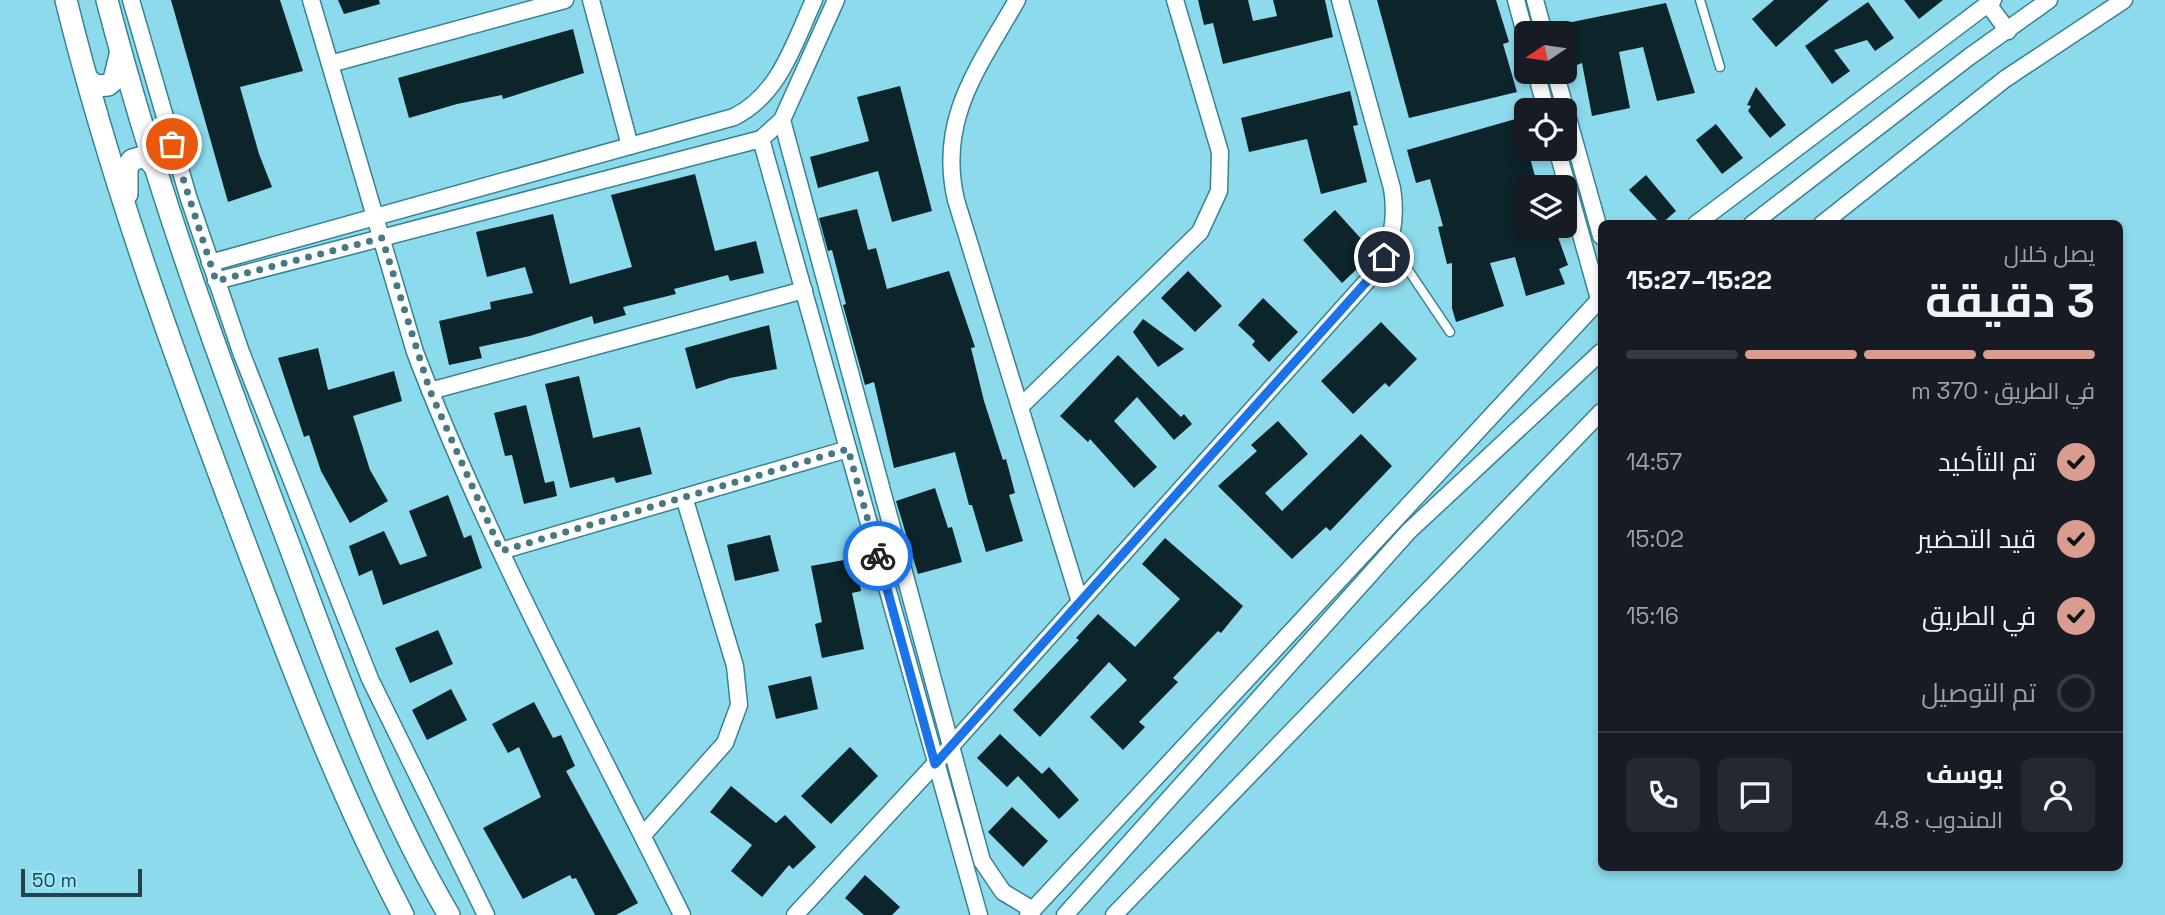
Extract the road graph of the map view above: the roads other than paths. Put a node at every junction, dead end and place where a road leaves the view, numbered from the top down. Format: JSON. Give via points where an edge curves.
{"nodes":[{"id":1,"x":66,"y":0,"type":"edge"},
{"id":2,"x":107,"y":0,"type":"edge"},
{"id":3,"x":131,"y":0,"type":"edge"},
{"id":4,"x":311,"y":0,"type":"edge"},
{"id":5,"x":565,"y":0,"type":"edge"},
{"id":6,"x":591,"y":0,"type":"edge"},
{"id":7,"x":814,"y":0,"type":"edge"},
{"id":8,"x":836,"y":0,"type":"edge"},
{"id":9,"x":1017,"y":0,"type":"edge"},
{"id":10,"x":1175,"y":0,"type":"edge"},
{"id":11,"x":1340,"y":0,"type":"edge"},
{"id":12,"x":1516,"y":0,"type":"edge"},
{"id":13,"x":1535,"y":0,"type":"edge"},
{"id":14,"x":1700,"y":0,"type":"edge"},
{"id":15,"x":2049,"y":0,"type":"edge"},
{"id":16,"x":2124,"y":0,"type":"edge"},
{"id":17,"x":1990,"y":2,"type":"edge"},
{"id":18,"x":1522,"y":21,"type":"edge"},
{"id":19,"x":1541,"y":21,"type":"edge"},
{"id":20,"x":2008,"y":32,"type":"junction"},
{"id":21,"x":121,"y":51,"type":"junction"},
{"id":22,"x":330,"y":64,"type":"junction"},
{"id":23,"x":1720,"y":67,"type":"dead end"},
{"id":24,"x":87,"y":79,"type":"junction"},
{"id":25,"x":1558,"y":84,"type":"edge"},
{"id":26,"x":782,"y":120,"type":"junction"},
{"id":27,"x":761,"y":139,"type":"junction"},
{"id":28,"x":630,"y":146,"type":"junction"},
{"id":29,"x":1560,"y":161,"type":"edge"},
{"id":30,"x":562,"y":165,"type":"junction"},
{"id":31,"x":155,"y":167,"type":"junction"},
{"id":32,"x":568,"y":190,"type":"junction"},
{"id":33,"x":126,"y":211,"type":"junction"},
{"id":34,"x":375,"y":217,"type":"junction"},
{"id":35,"x":1701,"y":220,"type":"edge"},
{"id":36,"x":1757,"y":220,"type":"edge"},
{"id":37,"x":1827,"y":220,"type":"edge"},
{"id":38,"x":1598,"y":225,"type":"edge"},
{"id":39,"x":382,"y":238,"type":"junction"},
{"id":40,"x":1390,"y":243,"type":"junction"},
{"id":41,"x":210,"y":263,"type":"junction"},
{"id":42,"x":216,"y":281,"type":"junction"},
{"id":43,"x":804,"y":290,"type":"junction"},
{"id":44,"x":1598,"y":292,"type":"edge"},
{"id":45,"x":1598,"y":301,"type":"edge"},
{"id":46,"x":1450,"y":332,"type":"dead end"},
{"id":47,"x":1598,"y":355,"type":"edge"},
{"id":48,"x":430,"y":391,"type":"junction"},
{"id":49,"x":1020,"y":407,"type":"junction"},
{"id":50,"x":1598,"y":415,"type":"edge"},
{"id":51,"x":848,"y":449,"type":"junction"},
{"id":52,"x":684,"y":497,"type":"junction"},
{"id":53,"x":1394,"y":518,"type":"junction"},
{"id":54,"x":1409,"y":531,"type":"junction"},
{"id":55,"x":501,"y":551,"type":"junction"},
{"id":56,"x":904,"y":573,"type":"junction"},
{"id":57,"x":884,"y":578,"type":"junction"},
{"id":58,"x":1079,"y":599,"type":"junction"},
{"id":59,"x":950,"y":747,"type":"junction"},
{"id":60,"x":935,"y":764,"type":"junction"},
{"id":61,"x":643,"y":835,"type":"junction"},
{"id":62,"x":1031,"y":912,"type":"edge"},
{"id":63,"x":403,"y":915,"type":"edge"},
{"id":64,"x":449,"y":915,"type":"edge"},
{"id":65,"x":486,"y":915,"type":"edge"},
{"id":66,"x":682,"y":915,"type":"edge"},
{"id":67,"x":795,"y":915,"type":"edge"},
{"id":68,"x":979,"y":915,"type":"edge"},
{"id":69,"x":1065,"y":915,"type":"edge"},
{"id":70,"x":1114,"y":915,"type":"edge"}],
"edges":[{"from":1,"to":24,"type":"street"},
{"from":2,"to":21,"type":"street"},
{"from":3,"to":41,"type":"street"},
{"from":4,"to":22,"type":"street"},
{"from":5,"to":22,"type":"street"},
{"from":6,"to":28,"type":"street"},
{"from":7,"to":28,"type":"street","via":[[775,82],[759,102],[734,117]]},
{"from":8,"to":26,"type":"street"},
{"from":9,"to":49,"type":"street","via":[[959,106],[950,167]]},
{"from":10,"to":49,"type":"street","via":[[1220,152],[1221,176],[1214,206],[1190,243]]},
{"from":11,"to":40,"type":"street","via":[[1392,188]]},
{"from":12,"to":18,"type":"street"},
{"from":13,"to":19,"type":"street"},
{"from":14,"to":23,"type":"lane"},
{"from":15,"to":20,"type":"street"},
{"from":16,"to":37,"type":"street","via":[[2005,79]]},
{"from":17,"to":20,"type":"street"},
{"from":17,"to":35,"type":"street"},
{"from":20,"to":36,"type":"street"},
{"from":21,"to":24,"type":"street","via":[[114,80],[108,85],[96,86]]},
{"from":21,"to":31,"type":"street"},
{"from":22,"to":34,"type":"street"},
{"from":24,"to":33,"type":"street"},
{"from":25,"to":38,"type":"street"},
{"from":26,"to":27,"type":"street"},
{"from":26,"to":56,"type":"street"},
{"from":27,"to":32,"type":"street"},
{"from":27,"to":43,"type":"street"},
{"from":28,"to":30,"type":"street"},
{"from":29,"to":44,"type":"street"},
{"from":30,"to":32,"type":"street"},
{"from":30,"to":34,"type":"street"},
{"from":31,"to":33,"type":"street","via":[[146,156],[129,163]]},
{"from":31,"to":64,"type":"street","via":[[219,360],[345,694],[400,822]]},
{"from":32,"to":39,"type":"street"},
{"from":33,"to":63,"type":"street","via":[[181,373],[308,709],[364,840]]},
{"from":34,"to":39,"type":"street"},
{"from":34,"to":41,"type":"street"},
{"from":39,"to":42,"type":"street"},
{"from":39,"to":48,"type":"street"},
{"from":40,"to":46,"type":"lane"},
{"from":40,"to":58,"type":"street","via":[[1376,271]]},
{"from":41,"to":42,"type":"street"},
{"from":42,"to":65,"type":"street","via":[[370,680]]},
{"from":43,"to":48,"type":"street"},
{"from":43,"to":51,"type":"street"},
{"from":45,"to":53,"type":"street"},
{"from":47,"to":54,"type":"street"},
{"from":48,"to":55,"type":"street"},
{"from":49,"to":58,"type":"street"},
{"from":50,"to":70,"type":"street"},
{"from":51,"to":52,"type":"street"},
{"from":51,"to":57,"type":"street"},
{"from":52,"to":55,"type":"street"},
{"from":52,"to":61,"type":"street","via":[[735,666],[738,705],[725,743]]},
{"from":53,"to":54,"type":"street"},
{"from":53,"to":62,"type":"street"},
{"from":54,"to":69,"type":"street"},
{"from":55,"to":61,"type":"street"},
{"from":56,"to":57,"type":"street"},
{"from":56,"to":59,"type":"street"},
{"from":57,"to":60,"type":"street"},
{"from":58,"to":59,"type":"street"},
{"from":59,"to":60,"type":"street"},
{"from":59,"to":62,"type":"street","via":[[988,872],[1003,892]]},
{"from":60,"to":67,"type":"street"},
{"from":60,"to":68,"type":"street"},
{"from":61,"to":66,"type":"street"}]}
